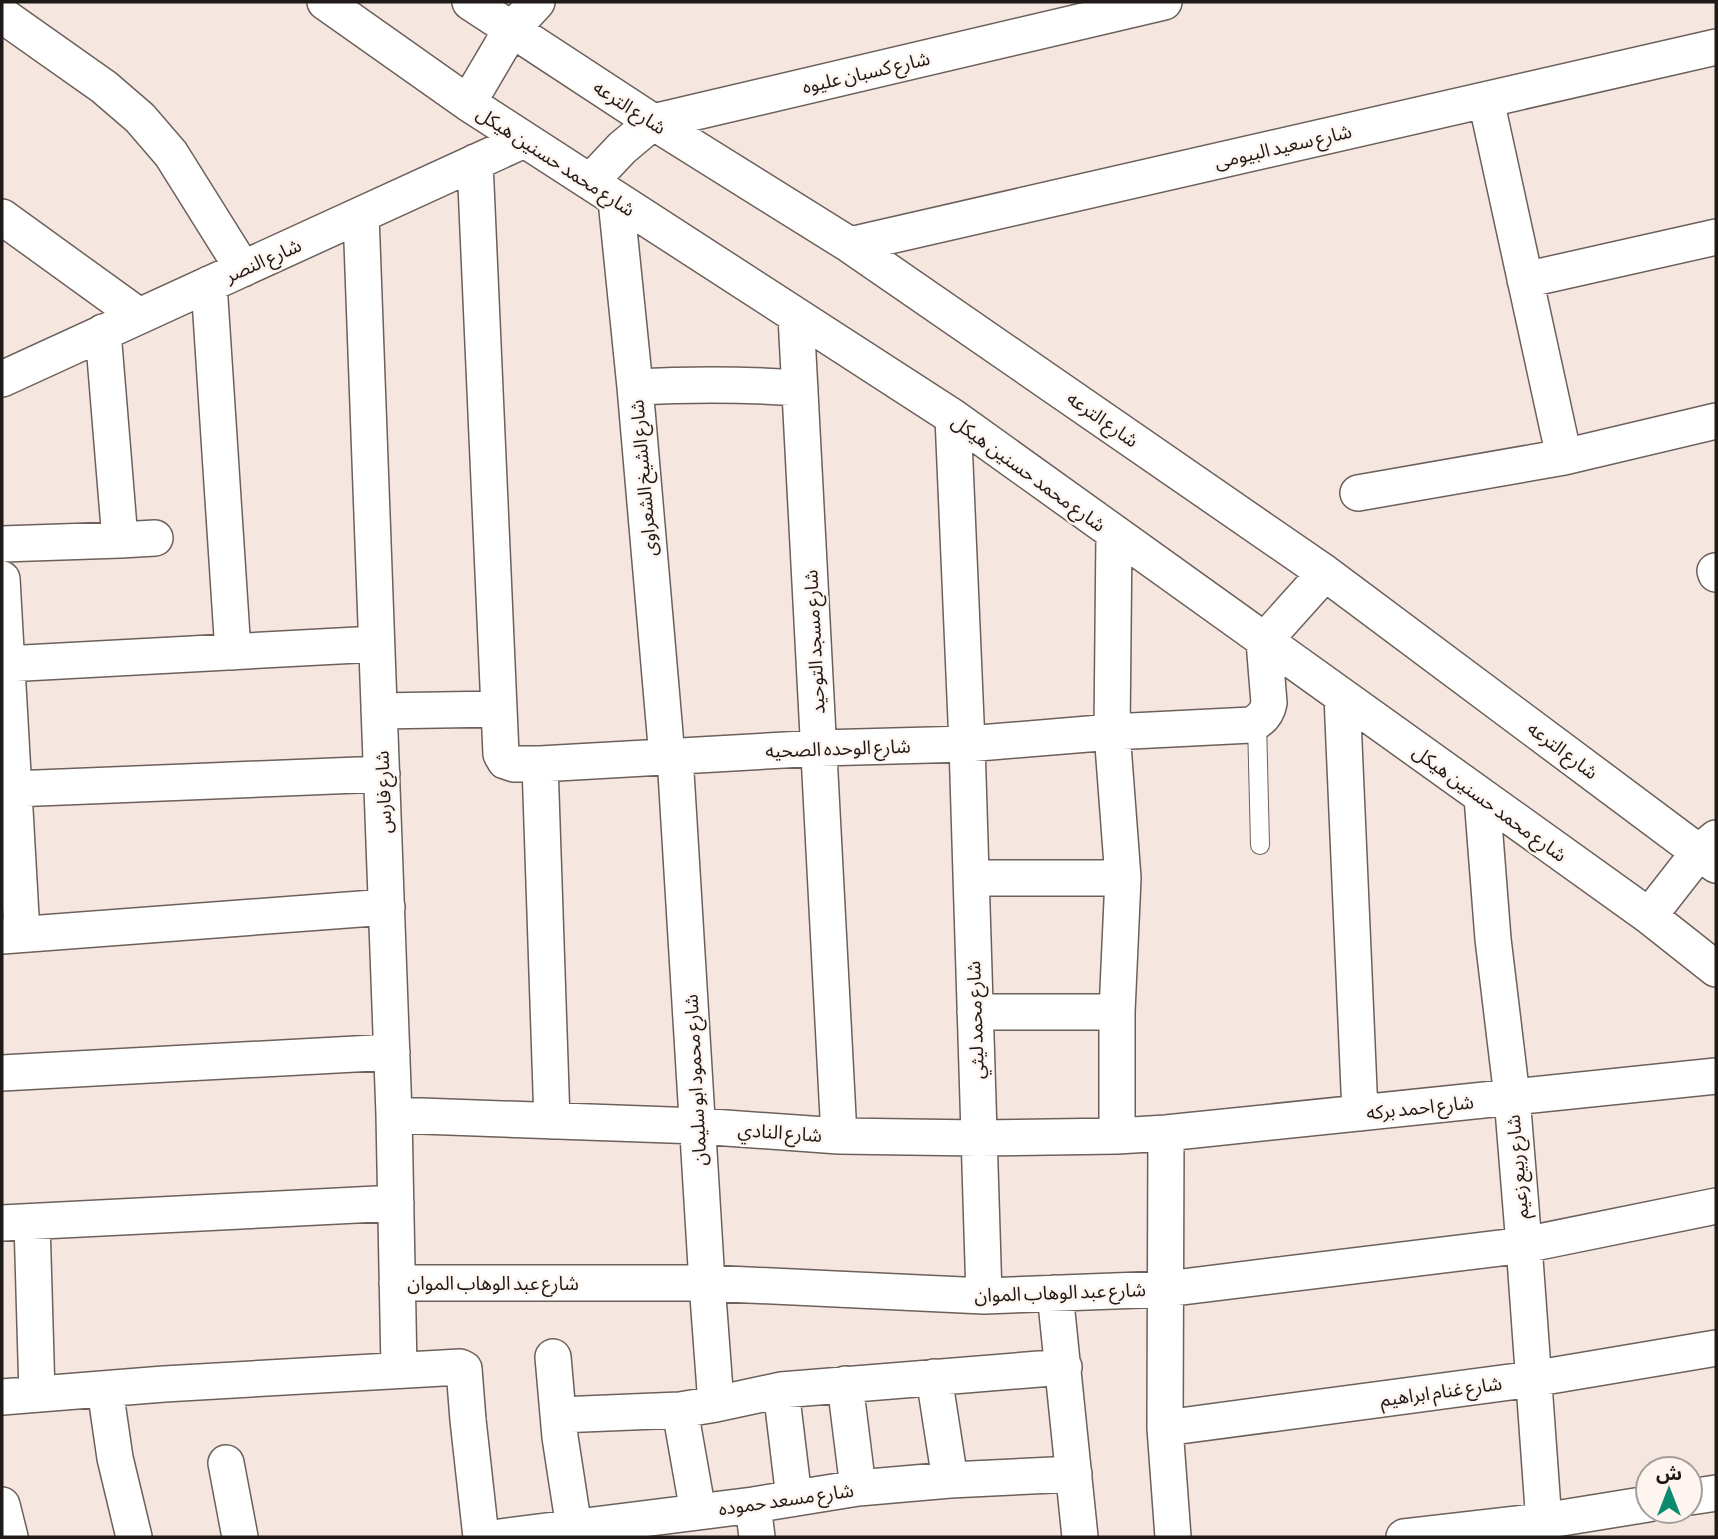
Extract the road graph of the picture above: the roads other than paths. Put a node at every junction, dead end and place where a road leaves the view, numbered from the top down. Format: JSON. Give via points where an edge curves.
{"nodes":[{"id":1,"x":324,"y":2,"type":"edge"},
{"id":2,"x":470,"y":2,"type":"edge"},
{"id":3,"x":537,"y":2,"type":"edge"},
{"id":4,"x":1164,"y":2,"type":"edge"},
{"id":5,"x":2,"y":15,"type":"edge"},
{"id":6,"x":511,"y":30,"type":"junction"},
{"id":7,"x":1716,"y":47,"type":"edge"},
{"id":8,"x":1486,"y":100,"type":"junction"},
{"id":9,"x":468,"y":103,"type":"junction"},
{"id":10,"x":653,"y":122,"type":"junction"},
{"id":11,"x":524,"y":140,"type":"junction"},
{"id":12,"x":475,"y":162,"type":"junction"},
{"id":13,"x":603,"y":191,"type":"junction"},
{"id":14,"x":361,"y":215,"type":"junction"},
{"id":15,"x":2,"y":217,"type":"edge"},
{"id":16,"x":1716,"y":237,"type":"edge"},
{"id":17,"x":850,"y":245,"type":"junction"},
{"id":18,"x":243,"y":269,"type":"junction"},
{"id":19,"x":1525,"y":279,"type":"junction"},
{"id":20,"x":209,"y":284,"type":"junction"},
{"id":21,"x":139,"y":316,"type":"junction"},
{"id":22,"x":796,"y":316,"type":"junction"},
{"id":23,"x":103,"y":332,"type":"junction"},
{"id":24,"x":2,"y":379,"type":"edge"},
{"id":25,"x":635,"y":387,"type":"junction"},
{"id":26,"x":800,"y":388,"type":"junction"},
{"id":27,"x":953,"y":417,"type":"junction"},
{"id":28,"x":1716,"y":422,"type":"edge"},
{"id":29,"x":1564,"y":457,"type":"junction"},
{"id":30,"x":1358,"y":493,"type":"dead end"},
{"id":31,"x":1114,"y":533,"type":"junction"},
{"id":32,"x":155,"y":538,"type":"dead end"},
{"id":33,"x":120,"y":540,"type":"junction"},
{"id":34,"x":2,"y":544,"type":"edge"},
{"id":35,"x":1325,"y":573,"type":"junction"},
{"id":36,"x":2,"y":579,"type":"edge"},
{"id":37,"x":1264,"y":641,"type":"junction"},
{"id":38,"x":376,"y":645,"type":"junction"},
{"id":39,"x":233,"y":652,"type":"junction"},
{"id":40,"x":6,"y":664,"type":"junction"},
{"id":41,"x":1342,"y":696,"type":"junction"},
{"id":42,"x":499,"y":709,"type":"junction"},
{"id":43,"x":379,"y":711,"type":"junction"},
{"id":44,"x":1258,"y":722,"type":"junction"},
{"id":45,"x":1112,"y":732,"type":"junction"},
{"id":46,"x":967,"y":744,"type":"junction"},
{"id":47,"x":820,"y":748,"type":"junction"},
{"id":48,"x":671,"y":757,"type":"junction"},
{"id":49,"x":540,"y":764,"type":"junction"},
{"id":50,"x":382,"y":774,"type":"junction"},
{"id":51,"x":13,"y":789,"type":"junction"},
{"id":52,"x":1482,"y":797,"type":"junction"},
{"id":53,"x":1260,"y":845,"type":"dead end"},
{"id":54,"x":1711,"y":852,"type":"edge"},
{"id":55,"x":971,"y":878,"type":"junction"},
{"id":56,"x":1123,"y":878,"type":"junction"},
{"id":57,"x":387,"y":907,"type":"junction"},
{"id":58,"x":1649,"y":916,"type":"junction"},
{"id":59,"x":12,"y":935,"type":"edge"},
{"id":60,"x":1716,"y":970,"type":"edge"},
{"id":61,"x":975,"y":1012,"type":"junction"},
{"id":62,"x":1117,"y":1012,"type":"junction"},
{"id":63,"x":392,"y":1052,"type":"junction"},
{"id":64,"x":2,"y":1073,"type":"edge"},
{"id":65,"x":1716,"y":1076,"type":"edge"},
{"id":66,"x":1512,"y":1097,"type":"junction"},
{"id":67,"x":1360,"y":1113,"type":"junction"},
{"id":68,"x":394,"y":1115,"type":"junction"},
{"id":69,"x":552,"y":1121,"type":"junction"},
{"id":70,"x":698,"y":1126,"type":"junction"},
{"id":71,"x":1166,"y":1133,"type":"junction"},
{"id":72,"x":839,"y":1136,"type":"junction"},
{"id":73,"x":1117,"y":1136,"type":"junction"},
{"id":74,"x":979,"y":1138,"type":"junction"},
{"id":75,"x":396,"y":1202,"type":"junction"},
{"id":76,"x":1716,"y":1206,"type":"edge"},
{"id":77,"x":17,"y":1222,"type":"edge"},
{"id":78,"x":1524,"y":1244,"type":"junction"},
{"id":79,"x":397,"y":1283,"type":"junction"},
{"id":80,"x":706,"y":1283,"type":"junction"},
{"id":81,"x":1166,"y":1289,"type":"junction"},
{"id":82,"x":1055,"y":1293,"type":"junction"},
{"id":83,"x":984,"y":1296,"type":"junction"},
{"id":84,"x":1716,"y":1348,"type":"edge"},
{"id":85,"x":553,"y":1357,"type":"dead end"},
{"id":86,"x":1063,"y":1367,"type":"junction"},
{"id":87,"x":399,"y":1369,"type":"junction"},
{"id":88,"x":934,"y":1377,"type":"junction"},
{"id":89,"x":1532,"y":1379,"type":"junction"},
{"id":90,"x":845,"y":1384,"type":"junction"},
{"id":91,"x":105,"y":1388,"type":"junction"},
{"id":92,"x":781,"y":1390,"type":"junction"},
{"id":93,"x":37,"y":1394,"type":"junction"},
{"id":94,"x":2,"y":1397,"type":"edge"},
{"id":95,"x":716,"y":1404,"type":"junction"},
{"id":96,"x":680,"y":1410,"type":"junction"},
{"id":97,"x":559,"y":1415,"type":"junction"},
{"id":98,"x":1166,"y":1428,"type":"junction"},
{"id":99,"x":226,"y":1463,"type":"dead end"},
{"id":100,"x":1073,"y":1474,"type":"junction"},
{"id":101,"x":950,"y":1480,"type":"junction"},
{"id":102,"x":858,"y":1488,"type":"junction"},
{"id":103,"x":794,"y":1498,"type":"junction"},
{"id":104,"x":2,"y":1505,"type":"edge"},
{"id":105,"x":1634,"y":1507,"type":"edge"},
{"id":106,"x":698,"y":1512,"type":"junction"},
{"id":107,"x":755,"y":1521,"type":"edge"},
{"id":108,"x":574,"y":1528,"type":"junction"},
{"id":109,"x":1544,"y":1529,"type":"edge"},
{"id":110,"x":10,"y":1537,"type":"edge"},
{"id":111,"x":134,"y":1537,"type":"edge"},
{"id":112,"x":240,"y":1537,"type":"edge"},
{"id":113,"x":481,"y":1537,"type":"edge"},
{"id":114,"x":500,"y":1537,"type":"edge"},
{"id":115,"x":1080,"y":1537,"type":"edge"},
{"id":116,"x":1173,"y":1537,"type":"edge"},
{"id":117,"x":1404,"y":1537,"type":"edge"}],
"edges":[{"from":1,"to":9,"type":"street","name":"شارع محمد حسنين هيكل"},
{"from":2,"to":6,"type":"street","name":"شارع الترعه"},
{"from":3,"to":6,"type":"street"},
{"from":4,"to":10,"type":"street","name":"شارع كسبان عليوه"},
{"from":5,"to":18,"type":"street","via":[[140,118],[171,154]]},
{"from":6,"to":9,"type":"street"},
{"from":6,"to":10,"type":"street","name":"شارع الترعه"},
{"from":7,"to":8,"type":"street","name":"شارع سعيد البيومى"},
{"from":8,"to":17,"type":"street","name":"شارع سعيد البيومى"},
{"from":8,"to":19,"type":"street"},
{"from":9,"to":11,"type":"street","name":"شارع محمد حسنين هيكل"},
{"from":10,"to":13,"type":"street","name":"شارع كسبان عليوه","via":[[622,148]]},
{"from":10,"to":17,"type":"street","name":"شارع الترعه"},
{"from":11,"to":12,"type":"street","name":"شارع النصر"},
{"from":11,"to":13,"type":"street","name":"شارع محمد حسنين هيكل"},
{"from":12,"to":14,"type":"street","name":"شارع النصر"},
{"from":12,"to":42,"type":"street"},
{"from":13,"to":22,"type":"street","name":"شارع محمد حسنين هيكل"},
{"from":13,"to":25,"type":"street","name":"شارع الشيخ الشعراوى"},
{"from":14,"to":18,"type":"street","name":"شارع النصر"},
{"from":14,"to":38,"type":"street","name":"شارع فارس"},
{"from":15,"to":21,"type":"street"},
{"from":16,"to":19,"type":"street"},
{"from":17,"to":35,"type":"street","name":"شارع الترعه"},
{"from":18,"to":20,"type":"street","name":"شارع النصر"},
{"from":19,"to":29,"type":"street"},
{"from":20,"to":21,"type":"street","name":"شارع النصر"},
{"from":20,"to":39,"type":"street"},
{"from":21,"to":23,"type":"street","name":"شارع النصر"},
{"from":22,"to":26,"type":"street","name":"شارع مسجد التوحيد"},
{"from":22,"to":27,"type":"street","name":"شارع محمد حسنين هيكل"},
{"from":23,"to":24,"type":"street","name":"شارع النصر"},
{"from":23,"to":33,"type":"street"},
{"from":25,"to":26,"type":"street"},
{"from":25,"to":48,"type":"street","name":"شارع الشيخ الشعراوى"},
{"from":26,"to":47,"type":"street","name":"شارع مسجد التوحيد"},
{"from":27,"to":31,"type":"street","name":"شارع محمد حسنين هيكل"},
{"from":27,"to":46,"type":"street","name":"شارع محمد ليثي"},
{"from":28,"to":29,"type":"street"},
{"from":29,"to":30,"type":"street"},
{"from":31,"to":37,"type":"street","name":"شارع محمد حسنين هيكل"},
{"from":31,"to":45,"type":"street"},
{"from":32,"to":33,"type":"street"},
{"from":33,"to":34,"type":"street"},
{"from":35,"to":37,"type":"street"},
{"from":35,"to":54,"type":"street","name":"شارع الترعه"},
{"from":36,"to":40,"type":"street"},
{"from":37,"to":41,"type":"street","name":"شارع محمد حسنين هيكل"},
{"from":37,"to":44,"type":"street","via":[[1269,703]]},
{"from":38,"to":39,"type":"street"},
{"from":38,"to":43,"type":"street","name":"شارع فارس"},
{"from":39,"to":40,"type":"street"},
{"from":40,"to":51,"type":"street"},
{"from":41,"to":52,"type":"street","name":"شارع محمد حسنين هيكل"},
{"from":41,"to":67,"type":"street"},
{"from":42,"to":43,"type":"street"},
{"from":42,"to":49,"type":"street","name":"شارع الوحده الصحيه","via":[[505,761]]},
{"from":43,"to":50,"type":"street","name":"شارع فارس"},
{"from":44,"to":45,"type":"street","name":"شارع الوحده الصحيه"},
{"from":44,"to":53,"type":"lane"},
{"from":45,"to":46,"type":"street","name":"شارع الوحده الصحيه"},
{"from":45,"to":56,"type":"street"},
{"from":46,"to":47,"type":"street","name":"شارع الوحده الصحيه"},
{"from":46,"to":55,"type":"street","name":"شارع محمد ليثي"},
{"from":47,"to":48,"type":"street","name":"شارع الوحده الصحيه"},
{"from":47,"to":72,"type":"street","name":"شارع مسجد التوحيد"},
{"from":48,"to":49,"type":"street","name":"شارع الوحده الصحيه"},
{"from":48,"to":70,"type":"street","name":"شارع محمود ابو سليمان"},
{"from":49,"to":69,"type":"street"},
{"from":50,"to":51,"type":"street"},
{"from":50,"to":57,"type":"street","name":"شارع فارس"},
{"from":51,"to":59,"type":"street"},
{"from":52,"to":58,"type":"street","name":"شارع محمد حسنين هيكل"},
{"from":52,"to":66,"type":"street","name":"شارع ربيع زعيم"},
{"from":54,"to":58,"type":"street"},
{"from":55,"to":56,"type":"street"},
{"from":55,"to":61,"type":"street","name":"شارع محمد ليثي"},
{"from":56,"to":62,"type":"street"},
{"from":57,"to":59,"type":"street"},
{"from":57,"to":63,"type":"street","name":"شارع فارس"},
{"from":58,"to":60,"type":"street","name":"شارع محمد حسنين هيكل"},
{"from":61,"to":62,"type":"street"},
{"from":61,"to":74,"type":"street","name":"شارع محمد ليثي"},
{"from":62,"to":73,"type":"street"},
{"from":63,"to":64,"type":"street"},
{"from":63,"to":68,"type":"street","name":"شارع فارس"},
{"from":65,"to":66,"type":"street","name":"شارع احمد بركه"},
{"from":66,"to":67,"type":"street","name":"شارع احمد بركه"},
{"from":66,"to":78,"type":"street","name":"شارع ربيع زعيم"},
{"from":67,"to":71,"type":"street","name":"شارع احمد بركه"},
{"from":68,"to":69,"type":"street","name":"شارع النادي"},
{"from":68,"to":75,"type":"street","name":"شارع فارس"},
{"from":69,"to":70,"type":"street","name":"شارع النادي"},
{"from":70,"to":72,"type":"street","name":"شارع النادي"},
{"from":70,"to":80,"type":"street","name":"شارع محمود ابو سليمان"},
{"from":71,"to":73,"type":"street","name":"شارع النادي"},
{"from":71,"to":81,"type":"street"},
{"from":72,"to":74,"type":"street","name":"شارع النادي"},
{"from":73,"to":74,"type":"street","name":"شارع النادي"},
{"from":74,"to":83,"type":"street","name":"شارع محمد ليثي"},
{"from":75,"to":77,"type":"street"},
{"from":75,"to":79,"type":"street","name":"شارع فارس"},
{"from":76,"to":78,"type":"street","name":"شارع عبد الوهاب الموان"},
{"from":77,"to":93,"type":"street"},
{"from":78,"to":81,"type":"street","name":"شارع عبد الوهاب الموان"},
{"from":78,"to":89,"type":"street","name":"شارع ربيع زعيم"},
{"from":79,"to":80,"type":"street","name":"شارع عبد الوهاب الموان"},
{"from":79,"to":87,"type":"street","name":"شارع فارس"},
{"from":80,"to":83,"type":"street","name":"شارع عبد الوهاب الموان"},
{"from":80,"to":95,"type":"street","name":"شارع محمود ابو سليمان"},
{"from":81,"to":82,"type":"street","name":"شارع عبد الوهاب الموان"},
{"from":81,"to":98,"type":"street"},
{"from":82,"to":83,"type":"street","name":"شارع عبد الوهاب الموان"},
{"from":82,"to":86,"type":"street"},
{"from":84,"to":89,"type":"street","name":"شارع غنام ابراهيم"},
{"from":85,"to":97,"type":"street"},
{"from":86,"to":88,"type":"street"},
{"from":86,"to":100,"type":"street"},
{"from":87,"to":91,"type":"street"},
{"from":87,"to":113,"type":"street","via":[[464,1369]]},
{"from":88,"to":90,"type":"street"},
{"from":88,"to":101,"type":"street"},
{"from":89,"to":98,"type":"street","name":"شارع غنام ابراهيم"},
{"from":89,"to":109,"type":"street","name":"شارع ربيع زعيم"},
{"from":90,"to":92,"type":"street"},
{"from":90,"to":102,"type":"street"},
{"from":91,"to":93,"type":"street"},
{"from":91,"to":111,"type":"street","via":[[115,1458]]},
{"from":92,"to":95,"type":"street"},
{"from":92,"to":103,"type":"street"},
{"from":93,"to":94,"type":"street"},
{"from":95,"to":96,"type":"street"},
{"from":96,"to":97,"type":"street"},
{"from":96,"to":106,"type":"street"},
{"from":97,"to":108,"type":"street"},
{"from":98,"to":116,"type":"street"},
{"from":99,"to":112,"type":"street"},
{"from":100,"to":101,"type":"street","name":"شارع مسعد حموده"},
{"from":100,"to":115,"type":"street"},
{"from":101,"to":102,"type":"street","name":"شارع مسعد حموده"},
{"from":102,"to":103,"type":"street","name":"شارع مسعد حموده"},
{"from":103,"to":107,"type":"street","name":"شارع مسعد حموده"},
{"from":104,"to":110,"type":"street"},
{"from":105,"to":109,"type":"street"},
{"from":106,"to":107,"type":"street","name":"شارع مسعد حموده"},
{"from":106,"to":108,"type":"street","name":"شارع مسعد حموده"},
{"from":108,"to":114,"type":"street","name":"شارع مسعد حموده"},
{"from":109,"to":117,"type":"street"}]}
